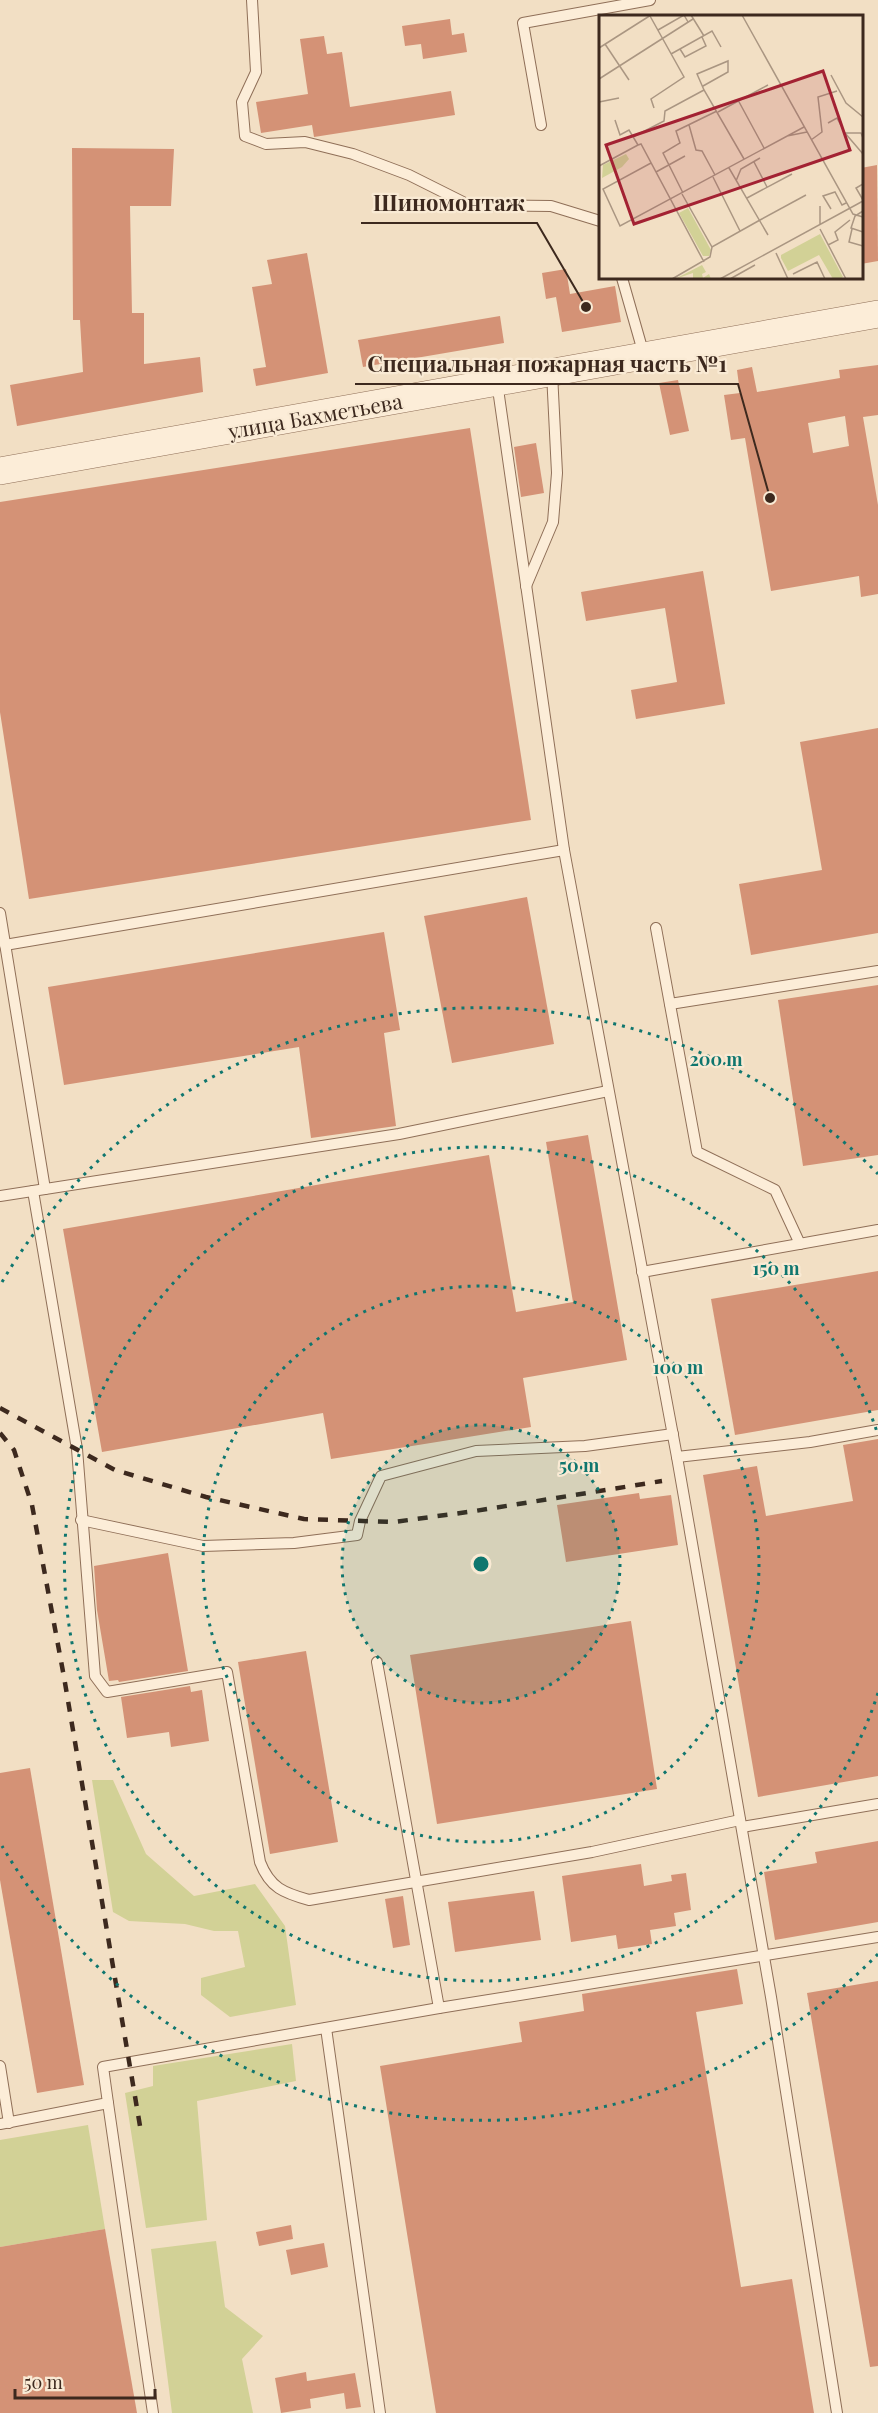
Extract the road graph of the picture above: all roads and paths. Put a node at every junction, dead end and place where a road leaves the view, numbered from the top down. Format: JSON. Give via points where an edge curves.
{"nodes":[{"id":1,"x":252,"y":0,"type":"edge"},
{"id":2,"x":650,"y":0,"type":"edge"},
{"id":3,"x":541,"y":125,"type":"dead end"},
{"id":4,"x":599,"y":221,"type":"edge"},
{"id":5,"x":622,"y":279,"type":"edge"},
{"id":6,"x":878,"y":314,"type":"edge"},
{"id":7,"x":644,"y":356,"type":"junction"},
{"id":8,"x":552,"y":372,"type":"junction"},
{"id":9,"x":497,"y":382,"type":"junction"},
{"id":10,"x":0,"y":471,"type":"edge"},
{"id":11,"x":526,"y":586,"type":"junction"},
{"id":12,"x":564,"y":850,"type":"junction"},
{"id":13,"x":0,"y":914,"type":"edge"},
{"id":14,"x":656,"y":928,"type":"dead end"},
{"id":15,"x":5,"y":945,"type":"junction"},
{"id":16,"x":878,"y":971,"type":"edge"},
{"id":17,"x":670,"y":1004,"type":"junction"},
{"id":18,"x":608,"y":1091,"type":"junction"},
{"id":19,"x":45,"y":1189,"type":"junction"},
{"id":20,"x":33,"y":1191,"type":"junction"},
{"id":21,"x":0,"y":1196,"type":"edge"},
{"id":22,"x":878,"y":1230,"type":"edge"},
{"id":23,"x":800,"y":1244,"type":"junction"},
{"id":24,"x":642,"y":1272,"type":"junction"},
{"id":25,"x":878,"y":1430,"type":"edge"},
{"id":26,"x":673,"y":1434,"type":"junction"},
{"id":27,"x":677,"y":1457,"type":"junction"},
{"id":28,"x":81,"y":1520,"type":"junction"},
{"id":29,"x":377,"y":1662,"type":"dead end"},
{"id":30,"x":878,"y":1804,"type":"edge"},
{"id":31,"x":741,"y":1823,"type":"junction"},
{"id":32,"x":418,"y":1882,"type":"junction"},
{"id":33,"x":878,"y":1937,"type":"edge"},
{"id":34,"x":764,"y":1955,"type":"junction"},
{"id":35,"x":439,"y":2008,"type":"junction"},
{"id":36,"x":326,"y":2028,"type":"junction"},
{"id":37,"x":0,"y":2066,"type":"edge"},
{"id":38,"x":108,"y":2103,"type":"junction"},
{"id":39,"x":4,"y":2123,"type":"edge"},
{"id":40,"x":153,"y":2413,"type":"edge"},
{"id":41,"x":380,"y":2413,"type":"edge"},
{"id":42,"x":837,"y":2413,"type":"edge"}],
"edges":[{"from":1,"to":4,"type":"lane","via":[[256,72],[242,102],[245,136],[266,144],[305,142],[353,154],[409,175],[469,205],[551,206]]},
{"from":2,"to":3,"type":"lane","via":[[523,23]]},
{"from":5,"to":7,"type":"lane"},
{"from":6,"to":7,"type":"street","name":"улица Бахметьева"},
{"from":7,"to":8,"type":"street","name":"улица Бахметьева"},
{"from":8,"to":9,"type":"street","name":"улица Бахметьева"},
{"from":8,"to":11,"type":"lane","via":[[554,522]]},
{"from":9,"to":10,"type":"street","name":"улица Бахметьева"},
{"from":9,"to":11,"type":"lane"},
{"from":11,"to":12,"type":"lane"},
{"from":12,"to":15,"type":"lane"},
{"from":12,"to":18,"type":"lane"},
{"from":13,"to":15,"type":"lane"},
{"from":14,"to":17,"type":"lane"},
{"from":15,"to":19,"type":"lane"},
{"from":16,"to":17,"type":"lane"},
{"from":17,"to":23,"type":"lane","via":[[697,1152],[775,1190]]},
{"from":18,"to":19,"type":"lane","via":[[399,1134]]},
{"from":18,"to":24,"type":"lane"},
{"from":19,"to":20,"type":"lane"},
{"from":20,"to":21,"type":"lane"},
{"from":20,"to":28,"type":"lane","via":[[77,1449]]},
{"from":22,"to":23,"type":"lane"},
{"from":23,"to":24,"type":"lane"},
{"from":24,"to":26,"type":"lane"},
{"from":25,"to":27,"type":"lane"},
{"from":26,"to":27,"type":"lane"},
{"from":26,"to":28,"type":"lane","via":[[585,1446],[476,1451],[381,1476],[357,1535],[294,1543],[203,1546]]},
{"from":27,"to":31,"type":"lane"},
{"from":28,"to":32,"type":"lane","via":[[95,1676],[107,1692],[227,1672],[260,1862],[266,1877],[286,1894],[309,1900]]},
{"from":29,"to":32,"type":"lane"},
{"from":30,"to":31,"type":"lane"},
{"from":31,"to":32,"type":"lane"},
{"from":31,"to":34,"type":"lane"},
{"from":32,"to":35,"type":"lane"},
{"from":33,"to":34,"type":"lane"},
{"from":34,"to":35,"type":"lane"},
{"from":34,"to":42,"type":"lane"},
{"from":35,"to":36,"type":"lane"},
{"from":36,"to":38,"type":"lane","via":[[103,2067]]},
{"from":36,"to":41,"type":"lane"},
{"from":37,"to":39,"type":"lane"},
{"from":38,"to":39,"type":"lane"},
{"from":38,"to":40,"type":"lane"}]}
